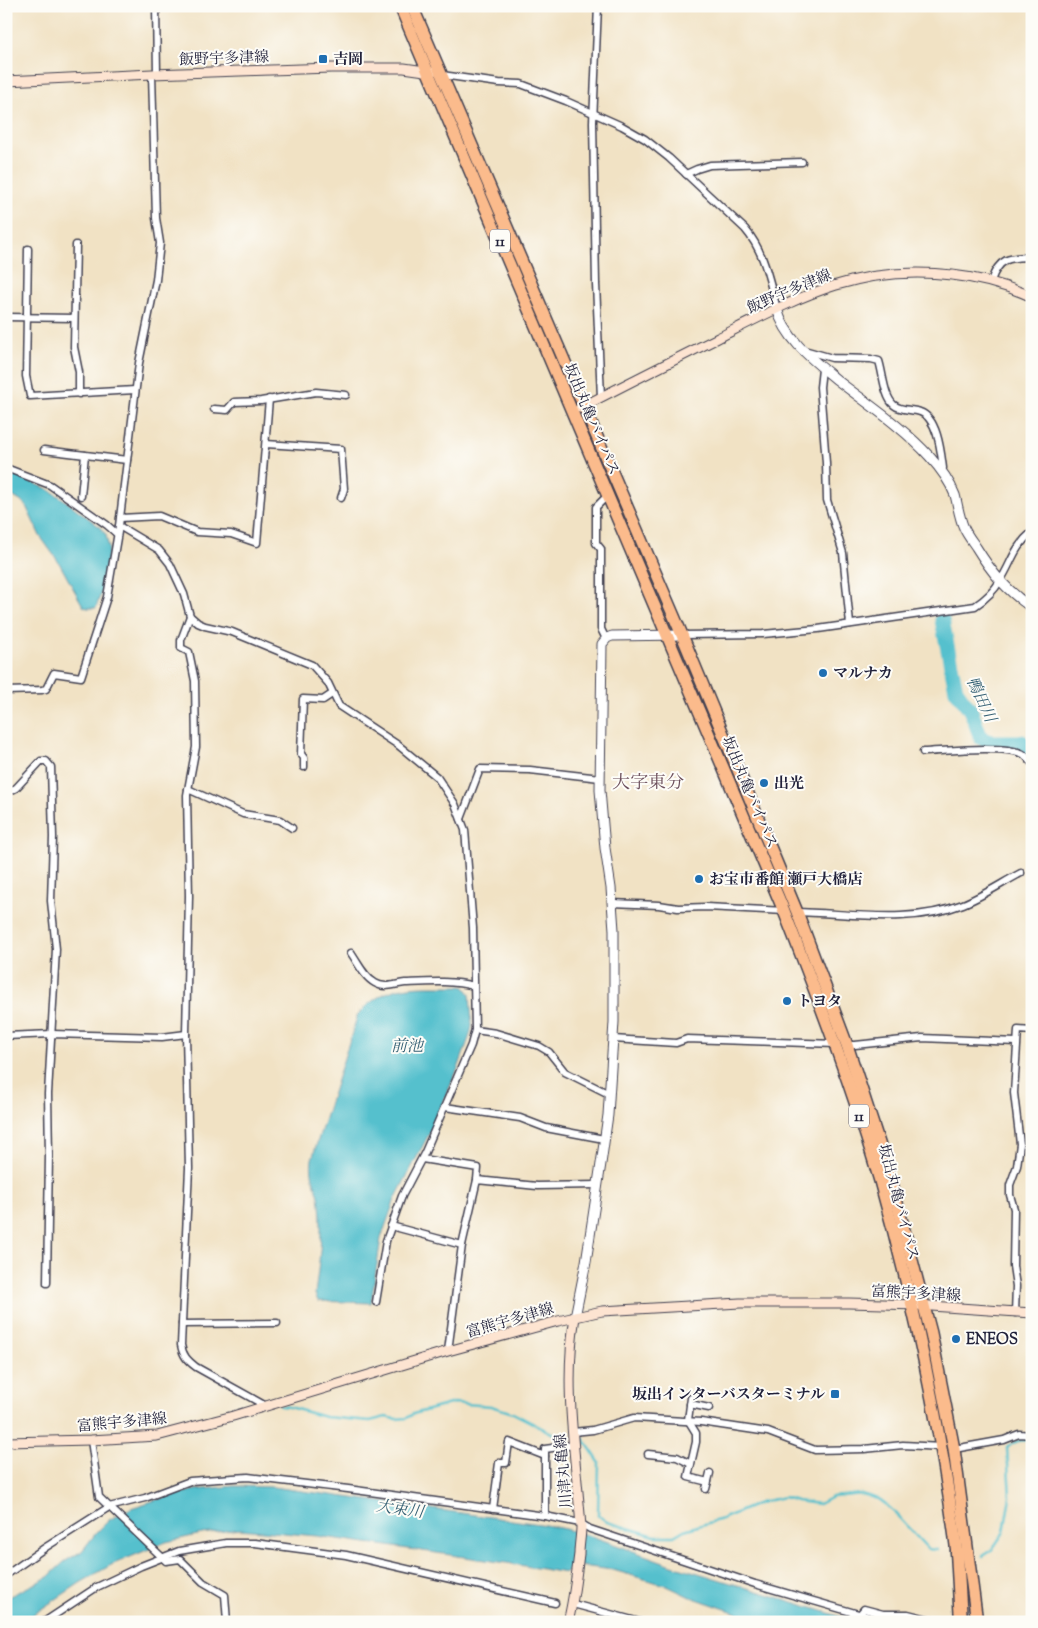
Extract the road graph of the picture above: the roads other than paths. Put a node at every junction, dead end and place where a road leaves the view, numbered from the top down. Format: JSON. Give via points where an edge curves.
{"nodes":[{"id":1,"x":156,"y":6,"type":"edge"},
{"id":2,"x":400,"y":6,"type":"edge"},
{"id":3,"x":412,"y":6,"type":"edge"},
{"id":4,"x":598,"y":6,"type":"edge"},
{"id":5,"x":427,"y":70,"type":"junction"},
{"id":6,"x":155,"y":74,"type":"junction"},
{"id":7,"x":442,"y":75,"type":"junction"},
{"id":8,"x":6,"y":82,"type":"edge"},
{"id":9,"x":594,"y":115,"type":"junction"},
{"id":10,"x":802,"y":162,"type":"dead end"},
{"id":11,"x":686,"y":174,"type":"junction"},
{"id":12,"x":493,"y":194,"type":"junction"},
{"id":13,"x":479,"y":200,"type":"junction"},
{"id":14,"x":76,"y":245,"type":"dead end"},
{"id":15,"x":28,"y":249,"type":"dead end"},
{"id":16,"x":1032,"y":257,"type":"edge"},
{"id":17,"x":991,"y":281,"type":"junction"},
{"id":18,"x":1032,"y":297,"type":"edge"},
{"id":19,"x":776,"y":310,"type":"junction"},
{"id":20,"x":6,"y":318,"type":"edge"},
{"id":21,"x":27,"y":318,"type":"junction"},
{"id":22,"x":74,"y":318,"type":"junction"},
{"id":23,"x":803,"y":350,"type":"junction"},
{"id":24,"x":822,"y":368,"type":"junction"},
{"id":25,"x":135,"y":390,"type":"junction"},
{"id":26,"x":79,"y":394,"type":"junction"},
{"id":27,"x":346,"y":396,"type":"dead end"},
{"id":28,"x":601,"y":397,"type":"junction"},
{"id":29,"x":269,"y":399,"type":"junction"},
{"id":30,"x":584,"y":406,"type":"junction"},
{"id":31,"x":214,"y":409,"type":"dead end"},
{"id":32,"x":573,"y":412,"type":"junction"},
{"id":33,"x":266,"y":444,"type":"junction"},
{"id":34,"x":44,"y":450,"type":"dead end"},
{"id":35,"x":85,"y":455,"type":"junction"},
{"id":36,"x":127,"y":460,"type":"junction"},
{"id":37,"x":6,"y":468,"type":"edge"},
{"id":38,"x":941,"y":471,"type":"junction"},
{"id":39,"x":608,"y":495,"type":"junction"},
{"id":40,"x":81,"y":496,"type":"dead end"},
{"id":41,"x":341,"y":498,"type":"dead end"},
{"id":42,"x":120,"y":518,"type":"junction"},
{"id":43,"x":119,"y":526,"type":"junction"},
{"id":44,"x":1032,"y":532,"type":"edge"},
{"id":45,"x":117,"y":534,"type":"junction"},
{"id":46,"x":1000,"y":582,"type":"junction"},
{"id":47,"x":1032,"y":608,"type":"edge"},
{"id":48,"x":190,"y":616,"type":"junction"},
{"id":49,"x":850,"y":624,"type":"junction"},
{"id":50,"x":682,"y":634,"type":"junction"},
{"id":51,"x":668,"y":635,"type":"junction"},
{"id":52,"x":606,"y":639,"type":"junction"},
{"id":53,"x":6,"y":691,"type":"edge"},
{"id":54,"x":332,"y":694,"type":"junction"},
{"id":55,"x":923,"y":752,"type":"dead end"},
{"id":56,"x":1032,"y":763,"type":"edge"},
{"id":57,"x":304,"y":767,"type":"dead end"},
{"id":58,"x":600,"y":778,"type":"junction"},
{"id":59,"x":188,"y":789,"type":"junction"},
{"id":60,"x":6,"y":793,"type":"edge"},
{"id":61,"x":461,"y":819,"type":"junction"},
{"id":62,"x":292,"y":828,"type":"dead end"},
{"id":63,"x":1021,"y":873,"type":"dead end"},
{"id":64,"x":612,"y":904,"type":"junction"},
{"id":65,"x":784,"y":911,"type":"junction"},
{"id":66,"x":797,"y":912,"type":"junction"},
{"id":67,"x":351,"y":953,"type":"dead end"},
{"id":68,"x":474,"y":986,"type":"junction"},
{"id":69,"x":475,"y":1030,"type":"junction"},
{"id":70,"x":1032,"y":1031,"type":"edge"},
{"id":71,"x":52,"y":1034,"type":"junction"},
{"id":72,"x":186,"y":1034,"type":"junction"},
{"id":73,"x":6,"y":1036,"type":"edge"},
{"id":74,"x":613,"y":1039,"type":"junction"},
{"id":75,"x":1016,"y":1042,"type":"junction"},
{"id":76,"x":841,"y":1044,"type":"junction"},
{"id":77,"x":609,"y":1094,"type":"junction"},
{"id":78,"x":445,"y":1107,"type":"junction"},
{"id":79,"x":604,"y":1139,"type":"junction"},
{"id":80,"x":422,"y":1158,"type":"junction"},
{"id":81,"x":477,"y":1180,"type":"junction"},
{"id":82,"x":598,"y":1184,"type":"junction"},
{"id":83,"x":391,"y":1226,"type":"junction"},
{"id":84,"x":462,"y":1245,"type":"junction"},
{"id":85,"x":47,"y":1283,"type":"dead end"},
{"id":86,"x":376,"y":1302,"type":"dead end"},
{"id":87,"x":911,"y":1305,"type":"junction"},
{"id":88,"x":924,"y":1306,"type":"junction"},
{"id":89,"x":1015,"y":1313,"type":"junction"},
{"id":90,"x":1032,"y":1313,"type":"edge"},
{"id":91,"x":575,"y":1316,"type":"junction"},
{"id":92,"x":277,"y":1323,"type":"dead end"},
{"id":93,"x":182,"y":1324,"type":"junction"},
{"id":94,"x":448,"y":1351,"type":"junction"},
{"id":95,"x":266,"y":1406,"type":"junction"},
{"id":96,"x":709,"y":1408,"type":"dead end"},
{"id":97,"x":690,"y":1423,"type":"junction"},
{"id":98,"x":573,"y":1432,"type":"junction"},
{"id":99,"x":1032,"y":1435,"type":"edge"},
{"id":100,"x":91,"y":1440,"type":"junction"},
{"id":101,"x":6,"y":1442,"type":"edge"},
{"id":102,"x":574,"y":1445,"type":"junction"},
{"id":103,"x":942,"y":1447,"type":"junction"},
{"id":104,"x":954,"y":1449,"type":"junction"},
{"id":105,"x":648,"y":1454,"type":"dead end"},
{"id":106,"x":545,"y":1456,"type":"junction"},
{"id":107,"x":691,"y":1464,"type":"junction"},
{"id":108,"x":710,"y":1473,"type":"dead end"},
{"id":109,"x":708,"y":1482,"type":"junction"},
{"id":110,"x":706,"y":1490,"type":"dead end"},
{"id":111,"x":112,"y":1509,"type":"junction"},
{"id":112,"x":494,"y":1509,"type":"junction"},
{"id":113,"x":545,"y":1516,"type":"junction"},
{"id":114,"x":581,"y":1526,"type":"junction"},
{"id":115,"x":957,"y":1552,"type":"junction"},
{"id":116,"x":163,"y":1558,"type":"junction"},
{"id":117,"x":6,"y":1576,"type":"edge"},
{"id":118,"x":555,"y":1603,"type":"dead end"},
{"id":119,"x":573,"y":1604,"type":"junction"},
{"id":120,"x":860,"y":1614,"type":"junction"},
{"id":121,"x":44,"y":1622,"type":"edge"},
{"id":122,"x":227,"y":1622,"type":"edge"},
{"id":123,"x":568,"y":1622,"type":"edge"},
{"id":124,"x":640,"y":1622,"type":"edge"},
{"id":125,"x":886,"y":1622,"type":"edge"},
{"id":126,"x":940,"y":1622,"type":"edge"},
{"id":127,"x":961,"y":1622,"type":"edge"},
{"id":128,"x":965,"y":1622,"type":"edge"},
{"id":129,"x":977,"y":1622,"type":"edge"}],
"edges":[{"from":1,"to":6,"type":"street"},
{"from":2,"to":5,"type":"highway","name":"坂出丸亀バイパス","number":"11"},
{"from":3,"to":7,"type":"highway","name":"坂出丸亀バイパス","number":"11"},
{"from":4,"to":9,"type":"street"},
{"from":5,"to":6,"type":"main road","name":"飯野宇多津線","via":[[331,68]]},
{"from":5,"to":7,"type":"main road","name":"飯野宇多津線"},
{"from":5,"to":13,"type":"highway","name":"坂出丸亀バイパス","number":"11"},
{"from":6,"to":8,"type":"main road","name":"飯野宇多津線"},
{"from":6,"to":25,"type":"street","via":[[156,218],[160,243]]},
{"from":7,"to":9,"type":"street","via":[[521,84]]},
{"from":7,"to":12,"type":"highway","name":"坂出丸亀バイパス","number":"11"},
{"from":9,"to":11,"type":"street","via":[[636,134]]},
{"from":9,"to":28,"type":"street"},
{"from":10,"to":11,"type":"street","via":[[710,165]]},
{"from":11,"to":19,"type":"street","via":[[754,239],[768,274]]},
{"from":12,"to":13,"type":"street"},
{"from":12,"to":30,"type":"highway","name":"坂出丸亀バイパス","number":"11"},
{"from":13,"to":32,"type":"highway","name":"坂出丸亀バイパス","number":"11"},
{"from":14,"to":22,"type":"street"},
{"from":15,"to":21,"type":"street"},
{"from":16,"to":17,"type":"street","via":[[1006,259],[996,266]]},
{"from":17,"to":18,"type":"main road","name":"飯野宇多津線"},
{"from":17,"to":19,"type":"main road","name":"飯野宇多津線","via":[[970,276],[898,272],[822,289]]},
{"from":19,"to":23,"type":"street","via":[[791,339]]},
{"from":19,"to":28,"type":"main road","name":"飯野宇多津線"},
{"from":20,"to":21,"type":"street"},
{"from":21,"to":22,"type":"street"},
{"from":21,"to":26,"type":"street","via":[[26,376],[30,396]]},
{"from":22,"to":26,"type":"street"},
{"from":23,"to":24,"type":"street"},
{"from":23,"to":38,"type":"street","via":[[832,358],[880,361],[887,394],[894,405],[922,412],[931,422],[940,441]]},
{"from":24,"to":38,"type":"street","via":[[921,448]]},
{"from":24,"to":49,"type":"street","via":[[820,387],[826,500],[843,553]]},
{"from":25,"to":26,"type":"street"},
{"from":25,"to":36,"type":"street"},
{"from":27,"to":29,"type":"street","via":[[316,392]]},
{"from":28,"to":30,"type":"main road","name":"飯野宇多津線"},
{"from":29,"to":31,"type":"street","via":[[234,402],[227,410]]},
{"from":29,"to":33,"type":"street"},
{"from":30,"to":32,"type":"main road","name":"飯野宇多津線"},
{"from":30,"to":50,"type":"highway","name":"坂出丸亀バイパス","number":"11"},
{"from":32,"to":39,"type":"highway","name":"坂出丸亀バイパス","number":"11"},
{"from":33,"to":41,"type":"street","via":[[341,449],[344,489]]},
{"from":33,"to":42,"type":"street","via":[[257,543],[231,534],[197,532],[159,516]]},
{"from":34,"to":35,"type":"street"},
{"from":35,"to":36,"type":"street"},
{"from":35,"to":40,"type":"street"},
{"from":36,"to":42,"type":"street"},
{"from":37,"to":45,"type":"street","via":[[50,484]]},
{"from":38,"to":46,"type":"street","via":[[955,494],[964,530]]},
{"from":39,"to":51,"type":"highway","name":"坂出丸亀バイパス","number":"11"},
{"from":39,"to":52,"type":"street","via":[[596,506],[596,542],[602,549],[601,630]]},
{"from":42,"to":43,"type":"street"},
{"from":43,"to":45,"type":"street"},
{"from":43,"to":48,"type":"street","via":[[159,550],[170,564]]},
{"from":44,"to":46,"type":"street","via":[[1021,541]]},
{"from":45,"to":53,"type":"street","via":[[106,597],[81,677],[54,673],[46,689]]},
{"from":46,"to":47,"type":"street"},
{"from":46,"to":49,"type":"street","via":[[982,601],[970,607]]},
{"from":48,"to":54,"type":"street","via":[[205,626],[232,632],[312,665],[323,676]]},
{"from":48,"to":59,"type":"street","via":[[181,640],[181,648],[189,652],[195,681],[196,747]]},
{"from":49,"to":50,"type":"street","via":[[763,634]]},
{"from":50,"to":51,"type":"street"},
{"from":50,"to":66,"type":"highway","name":"坂出丸亀バイパス","number":"11"},
{"from":51,"to":52,"type":"street","via":[[612,636]]},
{"from":51,"to":65,"type":"highway","name":"坂出丸亀バイパス","number":"11"},
{"from":52,"to":58,"type":"street","via":[[602,644]]},
{"from":54,"to":57,"type":"street","via":[[323,700],[303,699],[301,754]]},
{"from":54,"to":61,"type":"street","via":[[339,706],[398,745],[437,777]]},
{"from":55,"to":56,"type":"street","via":[[1012,750],[1023,753]]},
{"from":58,"to":61,"type":"street","via":[[530,770],[480,769]]},
{"from":58,"to":64,"type":"street"},
{"from":59,"to":62,"type":"street","via":[[243,814],[280,820]]},
{"from":59,"to":72,"type":"street"},
{"from":60,"to":71,"type":"street","via":[[16,788],[41,761],[46,760],[52,767],[51,901],[56,949]]},
{"from":61,"to":68,"type":"street","via":[[470,879]]},
{"from":63,"to":66,"type":"street","via":[[963,904],[920,914],[887,917]]},
{"from":64,"to":65,"type":"street"},
{"from":64,"to":74,"type":"street","via":[[615,958]]},
{"from":65,"to":66,"type":"street"},
{"from":65,"to":76,"type":"highway","name":"坂出丸亀バイパス","number":"11"},
{"from":66,"to":76,"type":"highway","name":"坂出丸亀バイパス","number":"11"},
{"from":67,"to":68,"type":"street","via":[[375,984],[460,982]]},
{"from":68,"to":69,"type":"street"},
{"from":69,"to":77,"type":"street","via":[[539,1046],[549,1052],[565,1072]]},
{"from":69,"to":78,"type":"street"},
{"from":70,"to":75,"type":"street","via":[[1018,1030]]},
{"from":71,"to":72,"type":"street","via":[[162,1037]]},
{"from":71,"to":73,"type":"street"},
{"from":71,"to":85,"type":"street","via":[[48,1094]]},
{"from":72,"to":93,"type":"street","via":[[188,1168]]},
{"from":74,"to":76,"type":"street","via":[[676,1043],[687,1039]]},
{"from":74,"to":77,"type":"street"},
{"from":75,"to":76,"type":"street","via":[[922,1038]]},
{"from":75,"to":89,"type":"street","via":[[1014,1093],[1020,1144],[1010,1185],[1014,1209]]},
{"from":76,"to":87,"type":"highway","name":"坂出丸亀バイパス","number":"11"},
{"from":76,"to":88,"type":"highway","name":"坂出丸亀バイパス","number":"11","via":[[891,1180]]},
{"from":77,"to":79,"type":"street"},
{"from":78,"to":79,"type":"street","via":[[520,1118],[546,1128]]},
{"from":78,"to":80,"type":"street"},
{"from":79,"to":82,"type":"street"},
{"from":80,"to":81,"type":"street","via":[[478,1168]]},
{"from":80,"to":83,"type":"street"},
{"from":81,"to":82,"type":"street","via":[[537,1186]]},
{"from":81,"to":84,"type":"street"},
{"from":82,"to":91,"type":"street"},
{"from":83,"to":84,"type":"street"},
{"from":83,"to":86,"type":"street"},
{"from":84,"to":94,"type":"street"},
{"from":87,"to":88,"type":"main road","name":"富熊宇多津線"},
{"from":87,"to":91,"type":"main road","name":"富熊宇多津線","via":[[740,1303],[618,1310]]},
{"from":87,"to":103,"type":"highway","name":"坂出丸亀バイパス","number":"11"},
{"from":88,"to":89,"type":"main road","name":"富熊宇多津線"},
{"from":88,"to":104,"type":"highway","name":"坂出丸亀バイパス","number":"11"},
{"from":89,"to":90,"type":"main road","name":"富熊宇多津線"},
{"from":91,"to":94,"type":"main road","name":"富熊宇多津線"},
{"from":91,"to":98,"type":"main road","name":"川津丸亀線","via":[[570,1355]]},
{"from":92,"to":93,"type":"street"},
{"from":93,"to":95,"type":"street","via":[[181,1345],[186,1359]]},
{"from":94,"to":95,"type":"main road","name":"富熊宇多津線"},
{"from":95,"to":100,"type":"main road","name":"富熊宇多津線","via":[[157,1436]]},
{"from":96,"to":97,"type":"street","via":[[691,1401]]},
{"from":97,"to":98,"type":"street","via":[[634,1418]]},
{"from":97,"to":103,"type":"street","via":[[768,1432],[816,1450],[903,1445]]},
{"from":97,"to":107,"type":"street","via":[[696,1433]]},
{"from":98,"to":102,"type":"main road","name":"川津丸亀線"},
{"from":99,"to":104,"type":"street","via":[[1019,1434]]},
{"from":100,"to":101,"type":"main road","name":"富熊宇多津線"},
{"from":100,"to":111,"type":"street","via":[[98,1497]]},
{"from":102,"to":106,"type":"street","via":[[545,1449]]},
{"from":102,"to":114,"type":"main road","name":"川津丸亀線"},
{"from":103,"to":115,"type":"highway","name":"坂出丸亀バイパス","number":"11"},
{"from":104,"to":129,"type":"highway","name":"坂出丸亀バイパス","number":"11"},
{"from":105,"to":107,"type":"street","via":[[677,1457]]},
{"from":106,"to":112,"type":"street","via":[[509,1442],[506,1463],[499,1463]]},
{"from":106,"to":113,"type":"street"},
{"from":107,"to":109,"type":"street","via":[[688,1477]]},
{"from":108,"to":109,"type":"street"},
{"from":109,"to":110,"type":"street"},
{"from":111,"to":112,"type":"street","via":[[190,1481],[248,1477]]},
{"from":111,"to":116,"type":"street"},
{"from":111,"to":117,"type":"street","via":[[46,1547]]},
{"from":112,"to":113,"type":"street"},
{"from":113,"to":114,"type":"street"},
{"from":114,"to":119,"type":"main road","name":"川津丸亀線"},
{"from":114,"to":120,"type":"street","via":[[755,1584]]},
{"from":115,"to":127,"type":"highway"},
{"from":115,"to":128,"type":"highway","name":"坂出丸亀バイパス","number":"11"},
{"from":116,"to":118,"type":"street","via":[[201,1547],[255,1543],[346,1555]]},
{"from":116,"to":121,"type":"street","via":[[97,1587]]},
{"from":116,"to":122,"type":"street","via":[[166,1561],[180,1558],[203,1582],[225,1595]]},
{"from":119,"to":123,"type":"main road","name":"川津丸亀線"},
{"from":119,"to":124,"type":"street"},
{"from":120,"to":125,"type":"street"},
{"from":120,"to":126,"type":"street","via":[[864,1609]]}]}
